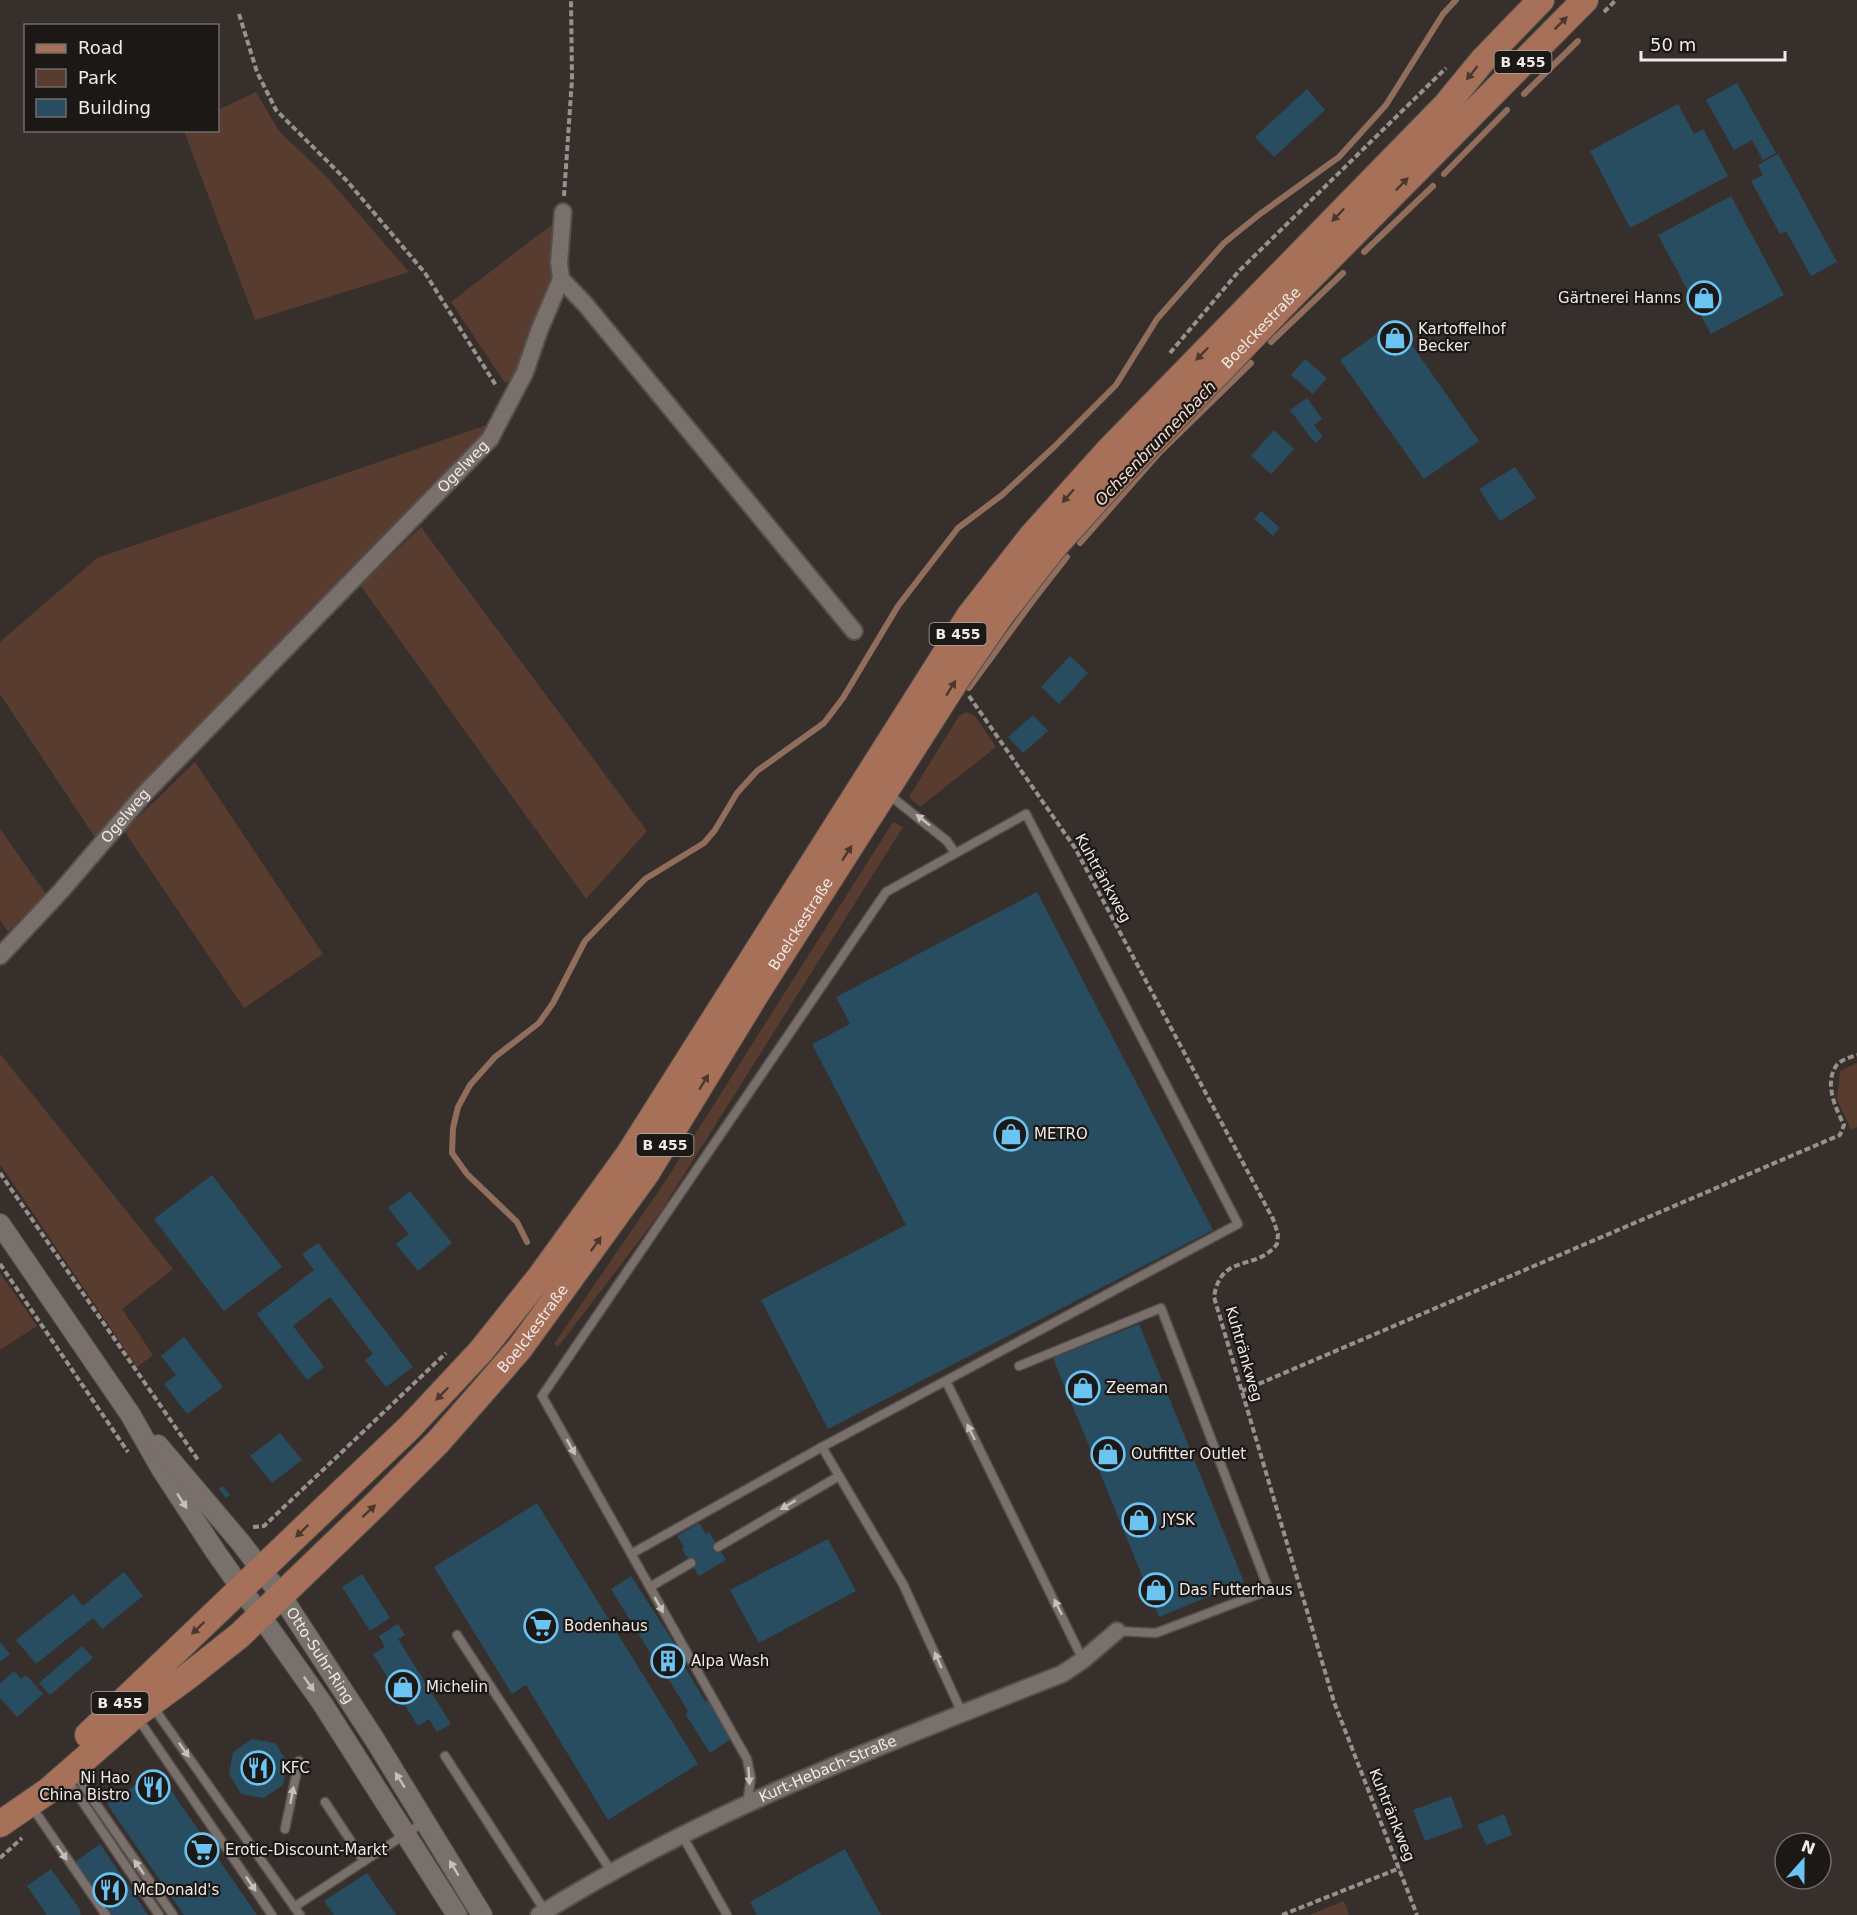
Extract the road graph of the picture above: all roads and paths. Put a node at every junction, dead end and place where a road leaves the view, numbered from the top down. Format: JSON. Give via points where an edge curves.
{"nodes":[{"id":1,"x":571,"y":0,"type":"edge"},
{"id":2,"x":1541,"y":0,"type":"edge"},
{"id":3,"x":1616,"y":0,"type":"edge"},
{"id":4,"x":1592,"y":8,"type":"edge"},
{"id":5,"x":239,"y":15,"type":"dead end"},
{"id":6,"x":563,"y":212,"type":"joint"},
{"id":7,"x":561,"y":279,"type":"junction"},
{"id":8,"x":509,"y":405,"type":"junction"},
{"id":9,"x":854,"y":631,"type":"dead end"},
{"id":10,"x":962,"y":705,"type":"dead end"},
{"id":11,"x":886,"y":792,"type":"junction"},
{"id":12,"x":955,"y":853,"type":"junction"},
{"id":13,"x":0,"y":956,"type":"edge"},
{"id":14,"x":1857,"y":1054,"type":"edge"},
{"id":15,"x":0,"y":1173,"type":"edge"},
{"id":16,"x":0,"y":1224,"type":"edge"},
{"id":17,"x":0,"y":1264,"type":"edge"},
{"id":18,"x":1019,"y":1366,"type":"dead end"},
{"id":19,"x":946,"y":1381,"type":"junction"},
{"id":20,"x":1242,"y":1391,"type":"junction"},
{"id":21,"x":130,"y":1414,"type":"junction"},
{"id":22,"x":822,"y":1447,"type":"junction"},
{"id":23,"x":133,"y":1461,"type":"dead end"},
{"id":24,"x":204,"y":1469,"type":"dead end"},
{"id":25,"x":839,"y":1476,"type":"junction"},
{"id":26,"x":247,"y":1524,"type":"dead end"},
{"id":27,"x":264,"y":1526,"type":"dead end"},
{"id":28,"x":718,"y":1547,"type":"dead end"},
{"id":29,"x":630,"y":1554,"type":"junction"},
{"id":30,"x":691,"y":1563,"type":"dead end"},
{"id":31,"x":262,"y":1569,"type":"junction"},
{"id":32,"x":650,"y":1587,"type":"junction"},
{"id":33,"x":240,"y":1588,"type":"junction"},
{"id":34,"x":280,"y":1594,"type":"junction"},
{"id":35,"x":260,"y":1614,"type":"junction"},
{"id":36,"x":1117,"y":1631,"type":"joint"},
{"id":37,"x":458,"y":1635,"type":"dead end"},
{"id":38,"x":1083,"y":1660,"type":"junction"},
{"id":39,"x":142,"y":1708,"type":"junction"},
{"id":40,"x":962,"y":1713,"type":"junction"},
{"id":41,"x":445,"y":1756,"type":"dead end"},
{"id":42,"x":299,"y":1761,"type":"dead end"},
{"id":43,"x":69,"y":1774,"type":"junction"},
{"id":44,"x":324,"y":1802,"type":"dead end"},
{"id":45,"x":747,"y":1803,"type":"junction"},
{"id":46,"x":30,"y":1804,"type":"junction"},
{"id":47,"x":0,"y":1819,"type":"edge"},
{"id":48,"x":425,"y":1821,"type":"junction"},
{"id":49,"x":0,"y":1824,"type":"edge"},
{"id":50,"x":285,"y":1829,"type":"dead end"},
{"id":51,"x":406,"y":1833,"type":"junction"},
{"id":52,"x":682,"y":1836,"type":"junction"},
{"id":53,"x":23,"y":1837,"type":"dead end"},
{"id":54,"x":0,"y":1858,"type":"edge"},
{"id":55,"x":364,"y":1861,"type":"junction"},
{"id":56,"x":1400,"y":1868,"type":"junction"},
{"id":57,"x":611,"y":1871,"type":"junction"},
{"id":58,"x":297,"y":1911,"type":"edge"},
{"id":59,"x":542,"y":1913,"type":"edge"},
{"id":60,"x":106,"y":1915,"type":"edge"},
{"id":61,"x":159,"y":1915,"type":"edge"},
{"id":62,"x":172,"y":1915,"type":"edge"},
{"id":63,"x":272,"y":1915,"type":"edge"},
{"id":64,"x":457,"y":1915,"type":"edge"},
{"id":65,"x":482,"y":1915,"type":"edge"},
{"id":66,"x":727,"y":1915,"type":"edge"},
{"id":67,"x":1282,"y":1915,"type":"edge"},
{"id":68,"x":1417,"y":1915,"type":"edge"}],
"edges":[{"from":1,"to":6,"type":"path","via":[[572,79]]},
{"from":2,"to":31,"type":"main road","name":"Boelckestraße","number":"B 455","one_way":true,"via":[[1446,105],[1109,450],[1031,537],[970,615],[629,1154],[540,1277],[449,1387]]},
{"from":3,"to":4,"type":"path"},
{"from":11,"to":4,"type":"main road","name":"Boelckestraße","number":"B 455","one_way":true,"via":[[1000,615],[1054,547],[1266,323]]},
{"from":5,"to":8,"type":"path","via":[[257,72],[276,110],[347,181],[425,273]]},
{"from":6,"to":7,"type":"street"},
{"from":7,"to":8,"type":"street","name":"Ogelweg"},
{"from":7,"to":9,"type":"street"},
{"from":8,"to":13,"type":"street","name":"Ogelweg","via":[[490,439],[145,793]]},
{"from":10,"to":20,"type":"path","name":"Kuhtränkweg","via":[[968,695],[1075,848],[1273,1219],[1278,1234],[1272,1250],[1231,1267],[1216,1284],[1214,1297]]},
{"from":12,"to":11,"type":"lane","one_way":true,"via":[[947,841]]},
{"from":34,"to":11,"type":"main road","name":"Boelckestraße","number":"B 455","one_way":true,"via":[[438,1442],[527,1338],[668,1140]]},
{"from":12,"to":19,"type":"lane","via":[[1026,814],[1238,1224]]},
{"from":12,"to":29,"type":"lane","one_way":true,"via":[[886,892],[542,1396]]},
{"from":14,"to":20,"type":"path","via":[[1840,1062],[1833,1076],[1834,1106],[1844,1125],[1840,1135]]},
{"from":15,"to":24,"type":"path"},
{"from":16,"to":21,"type":"street","name":"Otto-Suhr-Ring"},
{"from":17,"to":23,"type":"path"},
{"from":18,"to":36,"type":"lane","via":[[1161,1308],[1269,1590],[1156,1633]]},
{"from":19,"to":22,"type":"lane"},
{"from":38,"to":19,"type":"lane","one_way":true},
{"from":20,"to":56,"type":"path","name":"Kuhtränkweg","via":[[1334,1702]]},
{"from":21,"to":31,"type":"street","name":"Otto-Suhr-Ring"},
{"from":21,"to":33,"type":"street","name":"Otto-Suhr-Ring","one_way":true},
{"from":22,"to":25,"type":"lane"},
{"from":22,"to":29,"type":"lane"},
{"from":25,"to":28,"type":"lane","one_way":true},
{"from":40,"to":25,"type":"lane","one_way":true,"via":[[903,1584]]},
{"from":26,"to":27,"type":"path","via":[[255,1528]]},
{"from":29,"to":32,"type":"lane"},
{"from":30,"to":32,"type":"lane"},
{"from":31,"to":33,"type":"main road","name":"Boelckestraße","number":"B 455"},
{"from":31,"to":34,"type":"street","name":"Otto-Suhr-Ring"},
{"from":32,"to":45,"type":"lane","one_way":true,"via":[[747,1760],[751,1778]]},
{"from":33,"to":35,"type":"street","name":"Otto-Suhr-Ring"},
{"from":33,"to":47,"type":"main road","name":"Boelckestraße","number":"B 455","one_way":true},
{"from":34,"to":35,"type":"main road","name":"Boelckestraße","number":"B 455"},
{"from":48,"to":34,"type":"street","name":"Otto-Suhr-Ring","one_way":true},
{"from":35,"to":39,"type":"main road","name":"Boelckestraße","number":"B 455","via":[[200,1668]]},
{"from":35,"to":51,"type":"street","name":"Otto-Suhr-Ring","one_way":true},
{"from":36,"to":38,"type":"street","name":"Kurt-Hebach-Straße"},
{"from":37,"to":57,"type":"lane"},
{"from":38,"to":40,"type":"street","name":"Kurt-Hebach-Straße","via":[[1062,1674]]},
{"from":39,"to":43,"type":"main road","name":"Boelckestraße","number":"B 455"},
{"from":39,"to":58,"type":"lane","one_way":true},
{"from":39,"to":63,"type":"lane","one_way":true},
{"from":40,"to":45,"type":"street","name":"Kurt-Hebach-Straße"},
{"from":41,"to":59,"type":"lane"},
{"from":50,"to":42,"type":"lane","one_way":true},
{"from":43,"to":46,"type":"main road","name":"Boelckestraße","number":"B 455"},
{"from":43,"to":61,"type":"lane"},
{"from":62,"to":43,"type":"lane","one_way":true},
{"from":44,"to":55,"type":"lane"},
{"from":45,"to":52,"type":"street","name":"Kurt-Hebach-Straße"},
{"from":46,"to":49,"type":"main road","name":"Boelckestraße","number":"B 455"},
{"from":46,"to":60,"type":"lane","one_way":true},
{"from":48,"to":51,"type":"lane"},
{"from":65,"to":48,"type":"street","name":"Otto-Suhr-Ring","one_way":true},
{"from":51,"to":55,"type":"lane"},
{"from":51,"to":64,"type":"street","name":"Otto-Suhr-Ring"},
{"from":52,"to":57,"type":"street","name":"Kurt-Hebach-Straße"},
{"from":52,"to":66,"type":"lane"},
{"from":53,"to":54,"type":"path"},
{"from":55,"to":58,"type":"lane"},
{"from":56,"to":67,"type":"path"},
{"from":56,"to":68,"type":"path","name":"Kuhtränkweg"},
{"from":57,"to":59,"type":"street","name":"Kurt-Hebach-Straße"}]}
